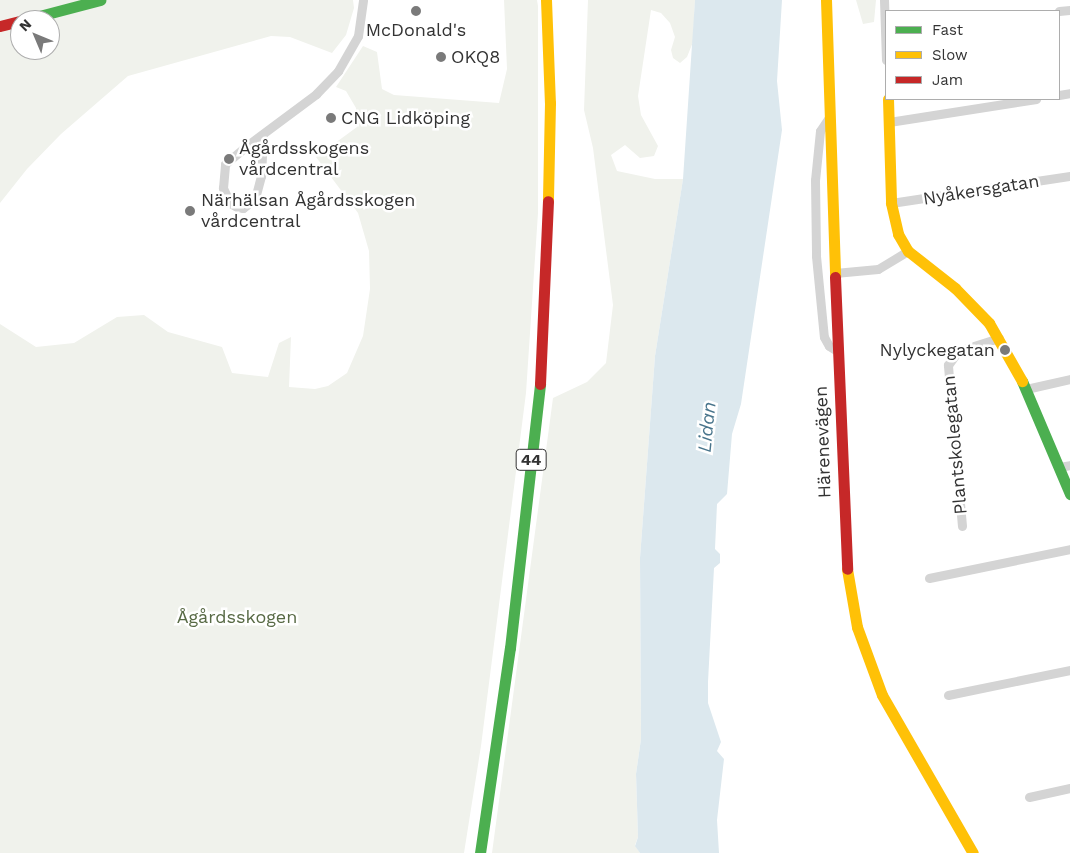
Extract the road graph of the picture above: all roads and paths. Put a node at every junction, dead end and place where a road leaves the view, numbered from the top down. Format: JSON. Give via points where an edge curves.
{"nodes":[{"id":1,"x":100,"y":0,"type":"edge"},
{"id":2,"x":363,"y":0,"type":"edge"},
{"id":3,"x":826,"y":0,"type":"edge"},
{"id":4,"x":884,"y":0,"type":"edge"},
{"id":5,"x":548,"y":4,"type":"edge"},
{"id":6,"x":60,"y":11,"type":"edge"},
{"id":7,"x":885,"y":18,"type":"edge"},
{"id":8,"x":888,"y":100,"type":"edge"},
{"id":9,"x":1030,"y":100,"type":"edge"},
{"id":10,"x":830,"y":116,"type":"junction"},
{"id":11,"x":889,"y":122,"type":"junction"},
{"id":12,"x":263,"y":134,"type":"junction"},
{"id":13,"x":1070,"y":176,"type":"edge"},
{"id":14,"x":891,"y":203,"type":"junction"},
{"id":15,"x":908,"y":251,"type":"junction"},
{"id":16,"x":836,"y":273,"type":"junction"},
{"id":17,"x":999,"y":338,"type":"junction"},
{"id":18,"x":837,"y":351,"type":"junction"},
{"id":19,"x":1070,"y":379,"type":"edge"},
{"id":20,"x":1026,"y":390,"type":"junction"},
{"id":21,"x":1064,"y":466,"type":"edge"},
{"id":22,"x":1070,"y":494,"type":"edge"},
{"id":23,"x":962,"y":526,"type":"dead end"},
{"id":24,"x":1070,"y":549,"type":"edge"},
{"id":25,"x":929,"y":578,"type":"dead end"},
{"id":26,"x":1070,"y":670,"type":"edge"},
{"id":27,"x":948,"y":695,"type":"dead end"},
{"id":28,"x":1070,"y":788,"type":"edge"},
{"id":29,"x":1029,"y":796,"type":"dead end"},
{"id":30,"x":480,"y":853,"type":"edge"},
{"id":31,"x":973,"y":853,"type":"edge"}],
"edges":[{"from":1,"to":6,"type":"street"},
{"from":2,"to":12,"type":"street","via":[[358,36],[338,71],[316,94]]},
{"from":3,"to":10,"type":"street","name":"Härenevägen"},
{"from":4,"to":7,"type":"street"},
{"from":5,"to":30,"type":"street","number":"44","via":[[548,218],[540,385],[510,648]]},
{"from":8,"to":11,"type":"street"},
{"from":9,"to":11,"type":"street"},
{"from":10,"to":16,"type":"street","name":"Härenevägen"},
{"from":10,"to":18,"type":"street","via":[[820,131],[815,180],[816,276],[824,337]]},
{"from":11,"to":14,"type":"street"},
{"from":12,"to":12,"type":"street","via":[[229,159],[223,168],[223,188],[230,203],[237,207],[251,203],[258,188]]},
{"from":13,"to":14,"type":"street","name":"Nyåkersgatan"},
{"from":14,"to":15,"type":"street","via":[[898,234]]},
{"from":15,"to":16,"type":"street","via":[[871,271]]},
{"from":15,"to":17,"type":"street","via":[[970,301]]},
{"from":16,"to":18,"type":"street","name":"Härenevägen"},
{"from":17,"to":20,"type":"street"},
{"from":17,"to":23,"type":"street","name":"Plantskolegatan","via":[[958,351],[948,365]]},
{"from":18,"to":31,"type":"street","name":"Härenevägen","via":[[843,524],[848,583],[857,627],[872,672],[892,716]]},
{"from":19,"to":20,"type":"street"},
{"from":20,"to":21,"type":"street"},
{"from":21,"to":22,"type":"street"},
{"from":24,"to":25,"type":"street"},
{"from":26,"to":27,"type":"street"},
{"from":28,"to":29,"type":"street"}]}
